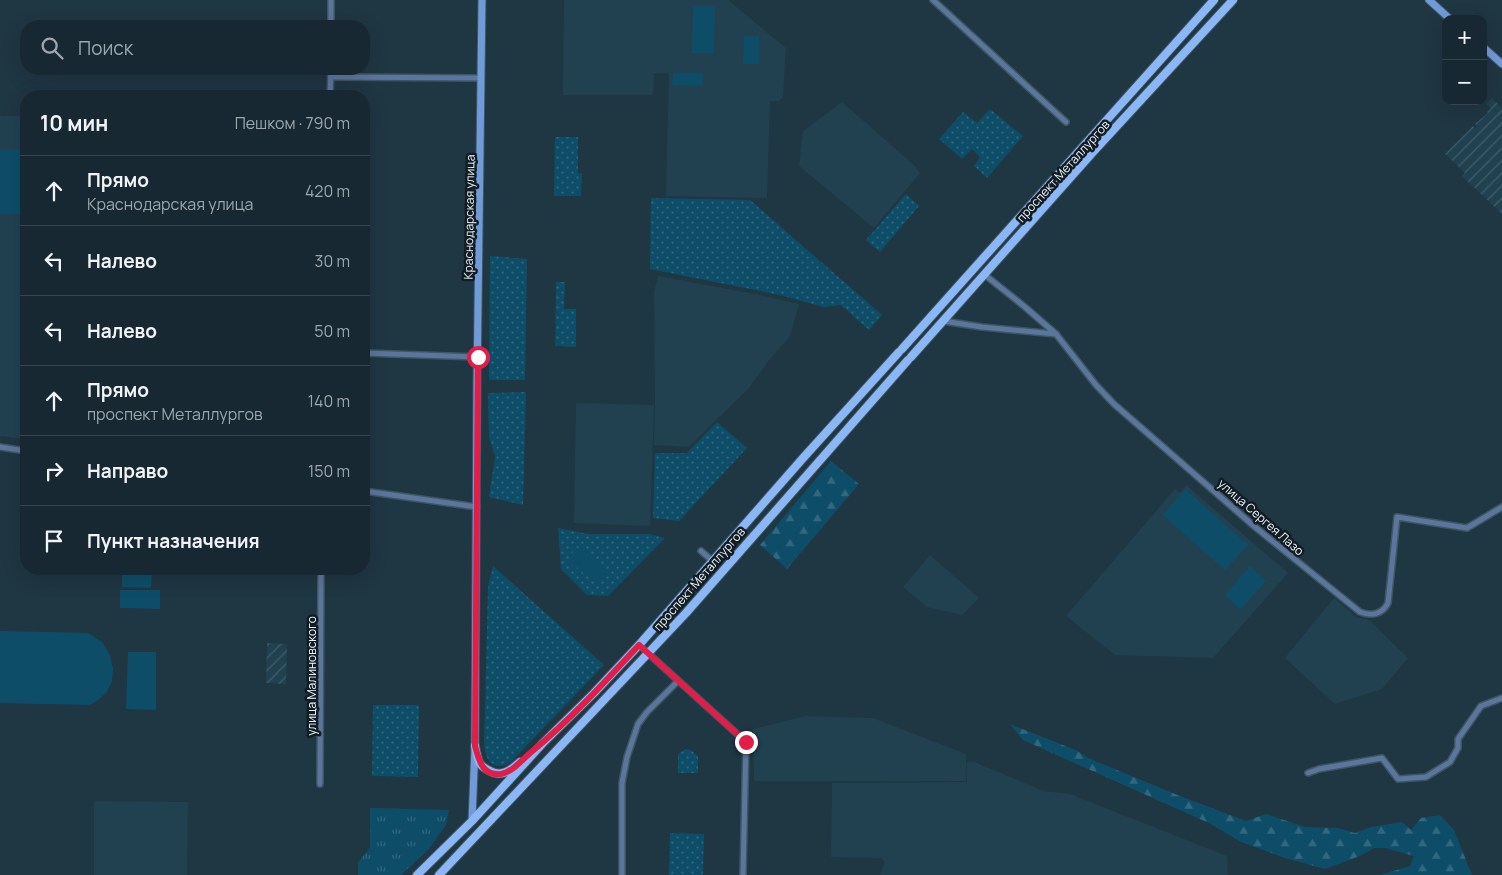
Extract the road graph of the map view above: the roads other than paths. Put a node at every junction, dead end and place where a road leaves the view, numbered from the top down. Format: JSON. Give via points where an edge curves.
{"nodes":[{"id":1,"x":331,"y":0,"type":"edge"},
{"id":2,"x":482,"y":0,"type":"edge"},
{"id":3,"x":933,"y":0,"type":"edge"},
{"id":4,"x":1214,"y":0,"type":"edge"},
{"id":5,"x":1233,"y":0,"type":"edge"},
{"id":6,"x":1429,"y":0,"type":"edge"},
{"id":7,"x":1446,"y":15,"type":"edge"},
{"id":8,"x":331,"y":20,"type":"edge"},
{"id":9,"x":1487,"y":51,"type":"edge"},
{"id":10,"x":1502,"y":64,"type":"edge"},
{"id":11,"x":331,"y":77,"type":"joint"},
{"id":12,"x":482,"y":78,"type":"junction"},
{"id":13,"x":330,"y":90,"type":"edge"},
{"id":14,"x":1066,"y":122,"type":"dead end"},
{"id":15,"x":975,"y":268,"type":"junction"},
{"id":16,"x":985,"y":275,"type":"junction"},
{"id":17,"x":943,"y":321,"type":"junction"},
{"id":18,"x":1056,"y":334,"type":"junction"},
{"id":19,"x":370,"y":353,"type":"edge"},
{"id":20,"x":478,"y":357,"type":"junction"},
{"id":21,"x":0,"y":447,"type":"edge"},
{"id":22,"x":20,"y":450,"type":"edge"},
{"id":23,"x":370,"y":492,"type":"edge"},
{"id":24,"x":477,"y":507,"type":"junction"},
{"id":25,"x":1502,"y":508,"type":"edge"},
{"id":26,"x":701,"y":551,"type":"dead end"},
{"id":27,"x":714,"y":562,"type":"junction"},
{"id":28,"x":321,"y":575,"type":"edge"},
{"id":29,"x":639,"y":645,"type":"junction"},
{"id":30,"x":648,"y":654,"type":"junction"},
{"id":31,"x":678,"y":681,"type":"junction"},
{"id":32,"x":1502,"y":698,"type":"edge"},
{"id":33,"x":543,"y":743,"type":"junction"},
{"id":34,"x":475,"y":746,"type":"junction"},
{"id":35,"x":1308,"y":773,"type":"dead end"},
{"id":36,"x":320,"y":784,"type":"dead end"},
{"id":37,"x":472,"y":821,"type":"junction"},
{"id":38,"x":482,"y":831,"type":"junction"},
{"id":39,"x":417,"y":875,"type":"edge"},
{"id":40,"x":439,"y":875,"type":"edge"},
{"id":41,"x":622,"y":875,"type":"edge"},
{"id":42,"x":743,"y":875,"type":"edge"}],
"edges":[{"from":1,"to":8,"type":"street"},
{"from":2,"to":12,"type":"main road","name":"Краснодарская улица"},
{"from":3,"to":14,"type":"street"},
{"from":4,"to":15,"type":"main road","name":"проспект Металлургов"},
{"from":5,"to":16,"type":"main road","name":"проспект Металлургов"},
{"from":6,"to":7,"type":"main road"},
{"from":9,"to":10,"type":"main road"},
{"from":11,"to":12,"type":"street"},
{"from":11,"to":13,"type":"street"},
{"from":12,"to":20,"type":"main road","name":"Краснодарская улица"},
{"from":15,"to":16,"type":"main road"},
{"from":15,"to":27,"type":"main road","name":"проспект Металлургов"},
{"from":16,"to":17,"type":"main road","name":"проспект Металлургов"},
{"from":16,"to":18,"type":"street","name":"улица Сергея Лазо"},
{"from":17,"to":18,"type":"street"},
{"from":17,"to":30,"type":"main road","name":"проспект Металлургов"},
{"from":18,"to":25,"type":"street","name":"улица Сергея Лазо","via":[[1114,404],[1255,527],[1360,612],[1377,614],[1388,603],[1396,517],[1467,528]]},
{"from":19,"to":20,"type":"street"},
{"from":20,"to":24,"type":"main road","name":"Краснодарская улица"},
{"from":21,"to":22,"type":"street"},
{"from":23,"to":24,"type":"street"},
{"from":24,"to":34,"type":"main road","name":"Краснодарская улица"},
{"from":26,"to":27,"type":"street"},
{"from":27,"to":29,"type":"main road","name":"проспект Металлургов"},
{"from":28,"to":36,"type":"street","name":"улица Малиновского"},
{"from":29,"to":30,"type":"street"},
{"from":29,"to":33,"type":"main road","name":"проспект Металлургов"},
{"from":30,"to":31,"type":"street"},
{"from":30,"to":38,"type":"main road","name":"проспект Металлургов"},
{"from":31,"to":41,"type":"street","via":[[638,724],[628,757],[622,783]]},
{"from":31,"to":42,"type":"street","via":[[746,742]]},
{"from":32,"to":35,"type":"street","via":[[1481,706],[1458,739],[1458,748],[1450,762],[1426,776],[1398,779],[1382,758]]},
{"from":33,"to":34,"type":"main road","via":[[509,771],[500,774],[492,773],[480,764]]},
{"from":33,"to":37,"type":"main road","name":"проспект Металлургов"},
{"from":34,"to":37,"type":"main road","name":"Краснодарская улица"},
{"from":37,"to":38,"type":"main road"},
{"from":37,"to":39,"type":"main road","name":"проспект Металлургов"},
{"from":38,"to":40,"type":"main road","name":"проспект Металлургов"}]}
